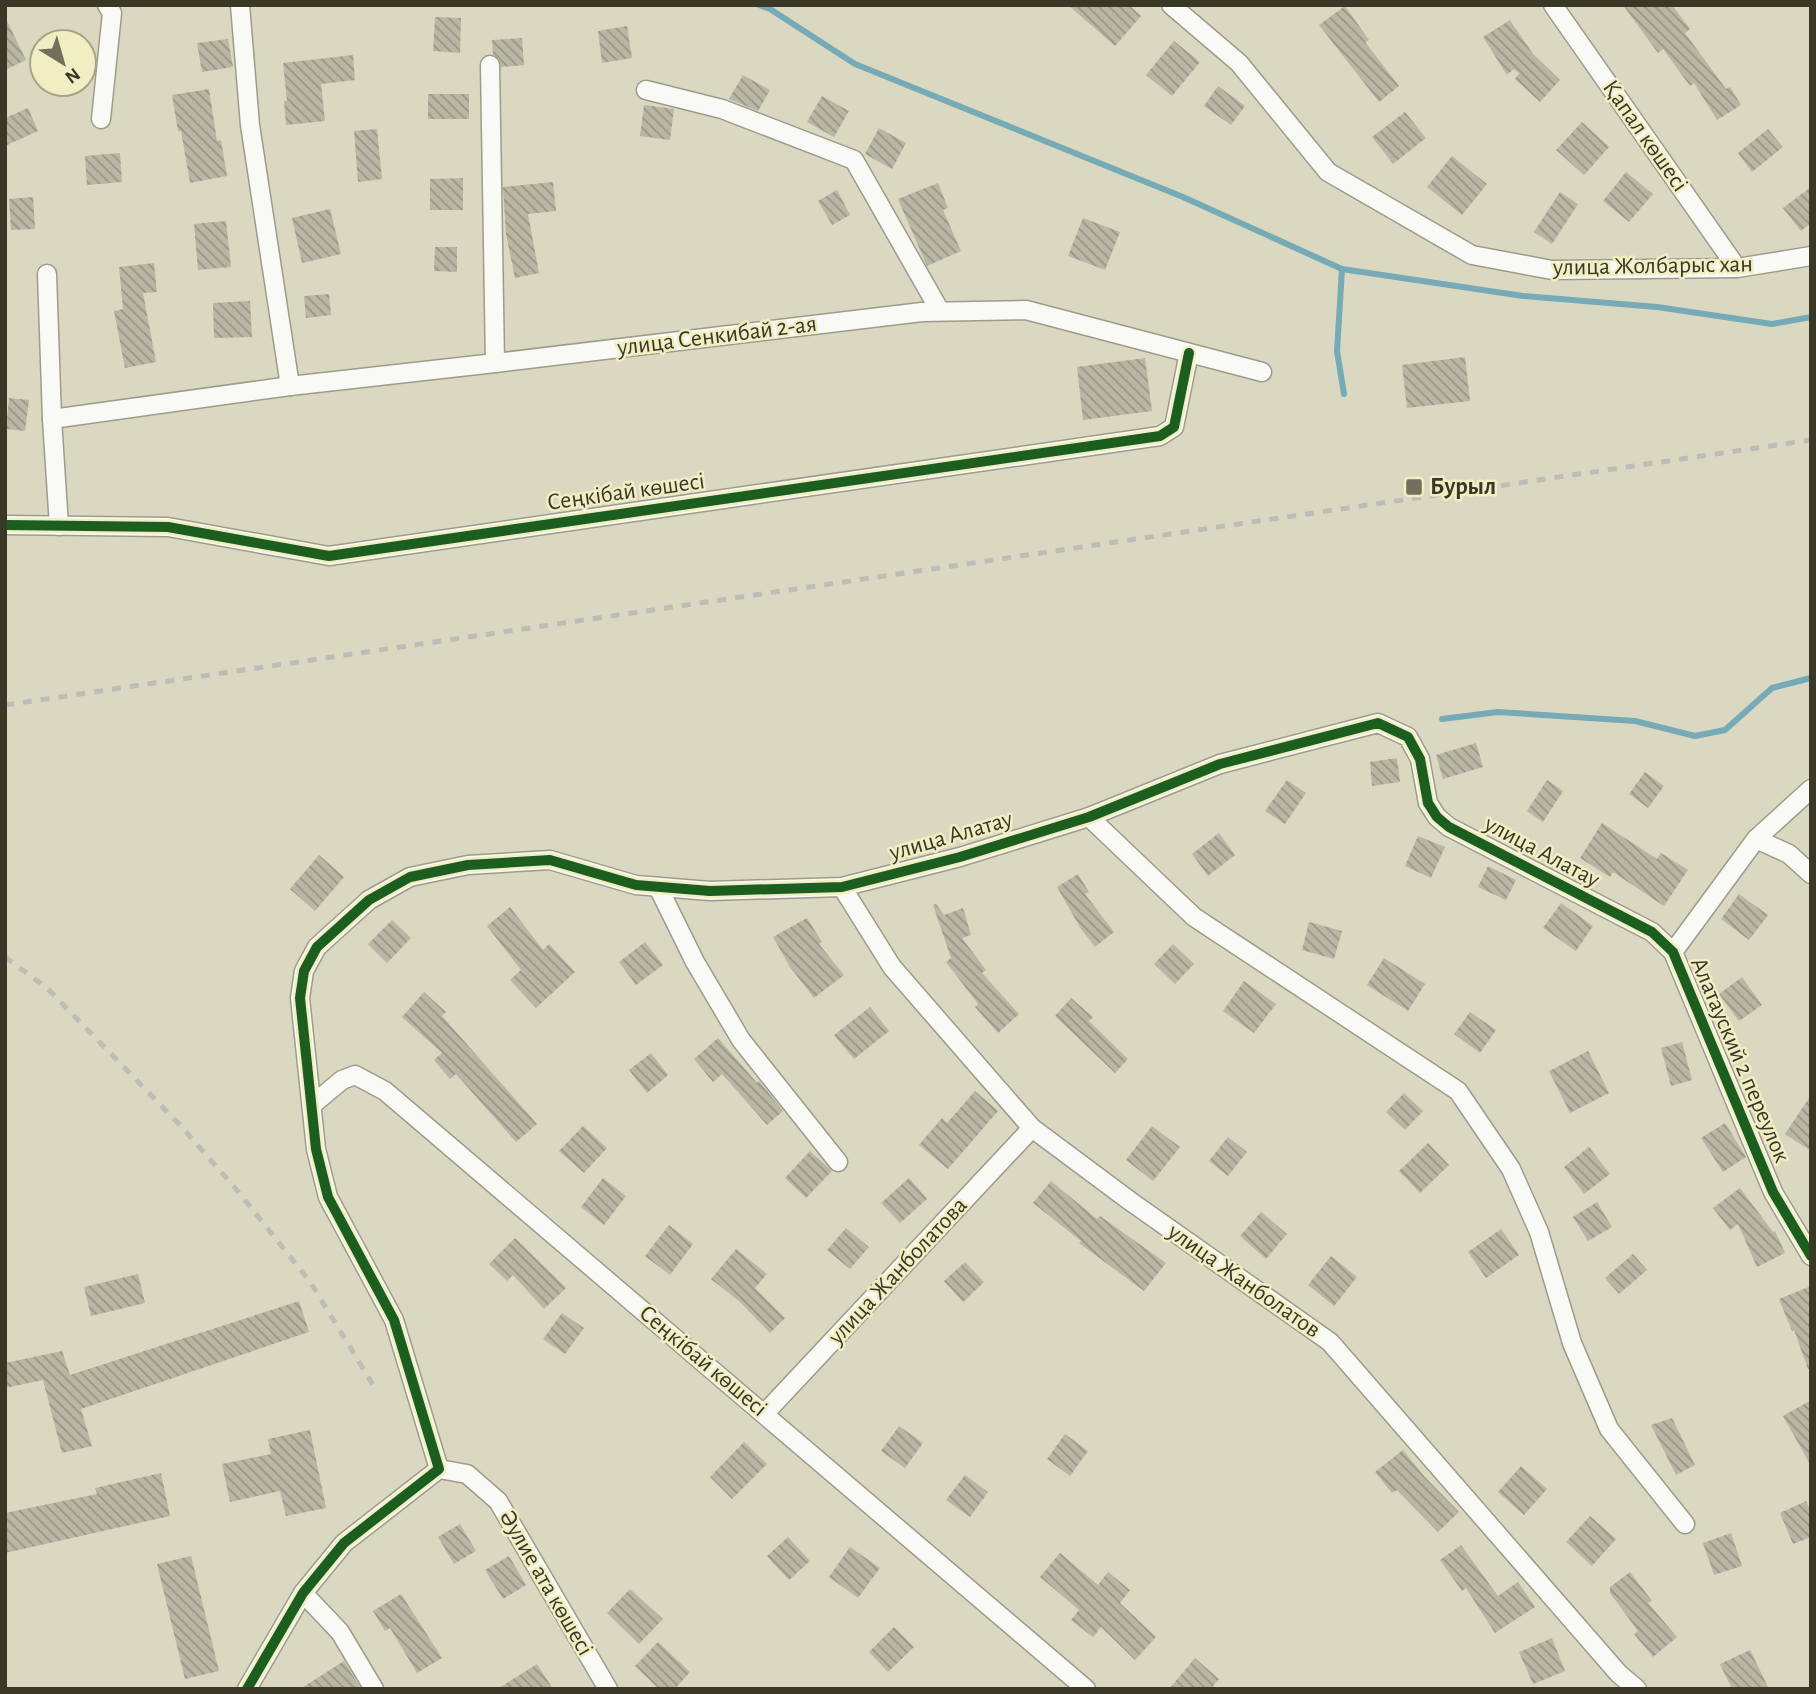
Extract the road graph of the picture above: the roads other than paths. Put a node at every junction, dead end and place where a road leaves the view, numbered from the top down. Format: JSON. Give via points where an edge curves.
{"nodes":[{"id":1,"x":107,"y":5,"type":"edge"},
{"id":2,"x":240,"y":5,"type":"edge"},
{"id":3,"x":1171,"y":5,"type":"edge"},
{"id":4,"x":1553,"y":5,"type":"edge"},
{"id":5,"x":490,"y":65,"type":"dead end"},
{"id":6,"x":646,"y":90,"type":"dead end"},
{"id":7,"x":101,"y":119,"type":"dead end"},
{"id":8,"x":1811,"y":256,"type":"edge"},
{"id":9,"x":1737,"y":268,"type":"junction"},
{"id":10,"x":47,"y":274,"type":"dead end"},
{"id":11,"x":940,"y":311,"type":"junction"},
{"id":12,"x":1189,"y":353,"type":"junction"},
{"id":13,"x":495,"y":363,"type":"junction"},
{"id":14,"x":1262,"y":372,"type":"dead end"},
{"id":15,"x":290,"y":386,"type":"junction"},
{"id":16,"x":52,"y":419,"type":"junction"},
{"id":17,"x":5,"y":525,"type":"edge"},
{"id":18,"x":59,"y":526,"type":"junction"},
{"id":19,"x":1811,"y":789,"type":"edge"},
{"id":20,"x":1088,"y":817,"type":"junction"},
{"id":21,"x":1756,"y":839,"type":"junction"},
{"id":22,"x":1811,"y":874,"type":"edge"},
{"id":23,"x":658,"y":887,"type":"junction"},
{"id":24,"x":842,"y":887,"type":"junction"},
{"id":25,"x":1673,"y":952,"type":"junction"},
{"id":26,"x":312,"y":1105,"type":"junction"},
{"id":27,"x":1032,"y":1128,"type":"junction"},
{"id":28,"x":838,"y":1161,"type":"dead end"},
{"id":29,"x":1811,"y":1256,"type":"edge"},
{"id":30,"x":765,"y":1413,"type":"junction"},
{"id":31,"x":439,"y":1469,"type":"junction"},
{"id":32,"x":1685,"y":1524,"type":"dead end"},
{"id":33,"x":303,"y":1593,"type":"junction"},
{"id":34,"x":247,"y":1689,"type":"edge"},
{"id":35,"x":374,"y":1689,"type":"edge"},
{"id":36,"x":608,"y":1689,"type":"edge"},
{"id":37,"x":1086,"y":1689,"type":"edge"},
{"id":38,"x":1637,"y":1689,"type":"edge"}],
"edges":[{"from":1,"to":7,"type":"street","via":[[112,13]]},
{"from":2,"to":15,"type":"street","via":[[250,125]]},
{"from":3,"to":9,"type":"street","name":"улица Жолбарыс хан","via":[[1239,62],[1328,172],[1472,255],[1552,270]]},
{"from":4,"to":9,"type":"street","name":"Қапал көшесі"},
{"from":5,"to":13,"type":"street"},
{"from":6,"to":11,"type":"street","via":[[722,109],[854,160]]},
{"from":8,"to":9,"type":"street","name":"улица Жолбарыс хан"},
{"from":10,"to":16,"type":"street"},
{"from":11,"to":12,"type":"street","name":"улица Сенкибай 2-ая","via":[[1026,310]]},
{"from":11,"to":13,"type":"street","name":"улица Сенкибай 2-ая"},
{"from":12,"to":14,"type":"street","name":"улица Сенкибай 2-ая"},
{"from":12,"to":18,"type":"street","name":"Сеңкібай көшесі","via":[[1174,427],[1160,436],[329,556],[168,527]]},
{"from":13,"to":15,"type":"street","name":"улица Сенкибай 2-ая"},
{"from":15,"to":16,"type":"street","name":"улица Сенкибай 2-ая"},
{"from":16,"to":18,"type":"street"},
{"from":17,"to":18,"type":"street","name":"Сеңкібай көшесі"},
{"from":19,"to":21,"type":"street"},
{"from":20,"to":24,"type":"street","name":"улица Алатау"},
{"from":20,"to":25,"type":"street","name":"улица Алатау","via":[[1220,764],[1378,723],[1408,737],[1420,759],[1428,803],[1449,827],[1651,932]]},
{"from":20,"to":32,"type":"street","via":[[1194,917],[1458,1091],[1511,1168],[1534,1219],[1572,1343],[1609,1429]]},
{"from":21,"to":22,"type":"street","via":[[1789,854]]},
{"from":21,"to":25,"type":"street"},
{"from":23,"to":24,"type":"street","name":"улица Алатау","via":[[710,891]]},
{"from":23,"to":26,"type":"street","name":"улица Алатау","via":[[550,860],[468,865],[410,877],[369,900],[317,947],[304,971],[300,998]]},
{"from":23,"to":28,"type":"street","via":[[741,1040]]},
{"from":24,"to":27,"type":"street","name":"улица Жанболатов","via":[[892,967]]},
{"from":25,"to":29,"type":"street","name":"Алатауский 2 переулок","via":[[1773,1192]]},
{"from":26,"to":30,"type":"street","name":"Сеңкібай көшесі","via":[[342,1080],[355,1076],[385,1091]]},
{"from":26,"to":31,"type":"street","name":"улица Алатау","via":[[316,1149],[328,1197],[394,1320]]},
{"from":27,"to":30,"type":"street","name":"улица Жанболатова"},
{"from":27,"to":38,"type":"street","name":"улица Жанболатов","via":[[1330,1342],[1619,1675]]},
{"from":30,"to":37,"type":"street","name":"Сеңкібай көшесі"},
{"from":31,"to":33,"type":"street","via":[[344,1543]]},
{"from":31,"to":36,"type":"street","name":"Әулие ата көшесі","via":[[467,1474],[498,1501]]},
{"from":33,"to":34,"type":"street"},
{"from":33,"to":35,"type":"street","via":[[340,1632]]}]}
